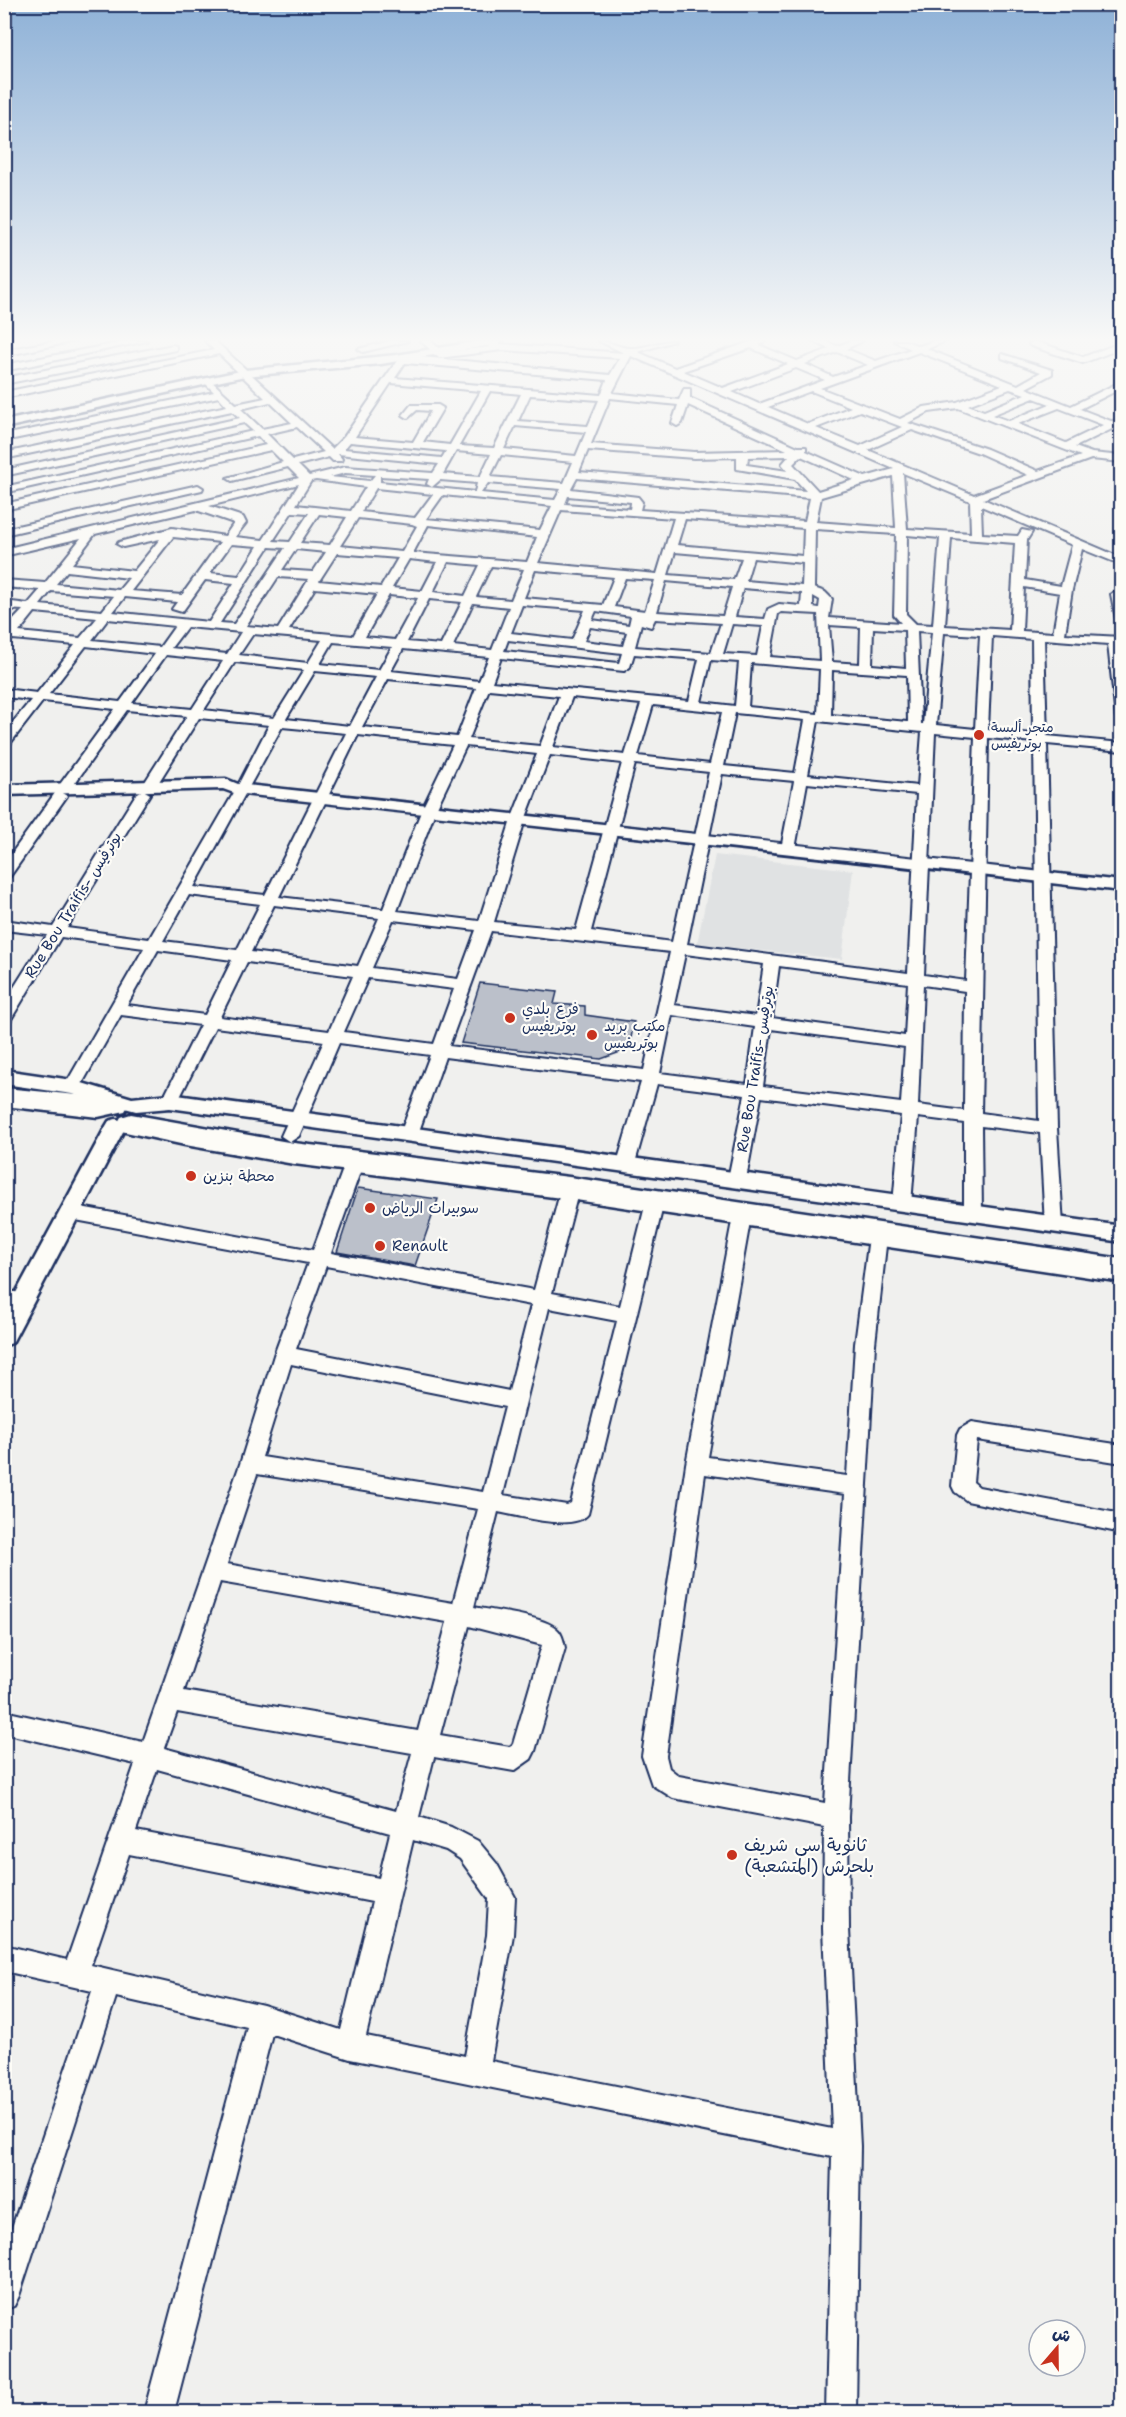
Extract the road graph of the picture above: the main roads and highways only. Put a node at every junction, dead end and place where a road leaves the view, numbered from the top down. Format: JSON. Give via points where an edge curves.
{"nodes":[{"id":1,"x":4,"y":1097,"type":"edge"},
{"id":2,"x":4,"y":1109,"type":"edge"},
{"id":3,"x":125,"y":1114,"type":"junction"},
{"id":4,"x":1122,"y":1256,"type":"edge"},
{"id":5,"x":1122,"y":1271,"type":"edge"}],
"edges":[{"from":1,"to":3,"type":"highway","via":[[98,1107]]},
{"from":2,"to":3,"type":"highway"},
{"from":3,"to":4,"type":"highway","via":[[293,1127]]},
{"from":3,"to":5,"type":"highway","via":[[254,1146]]}]}
